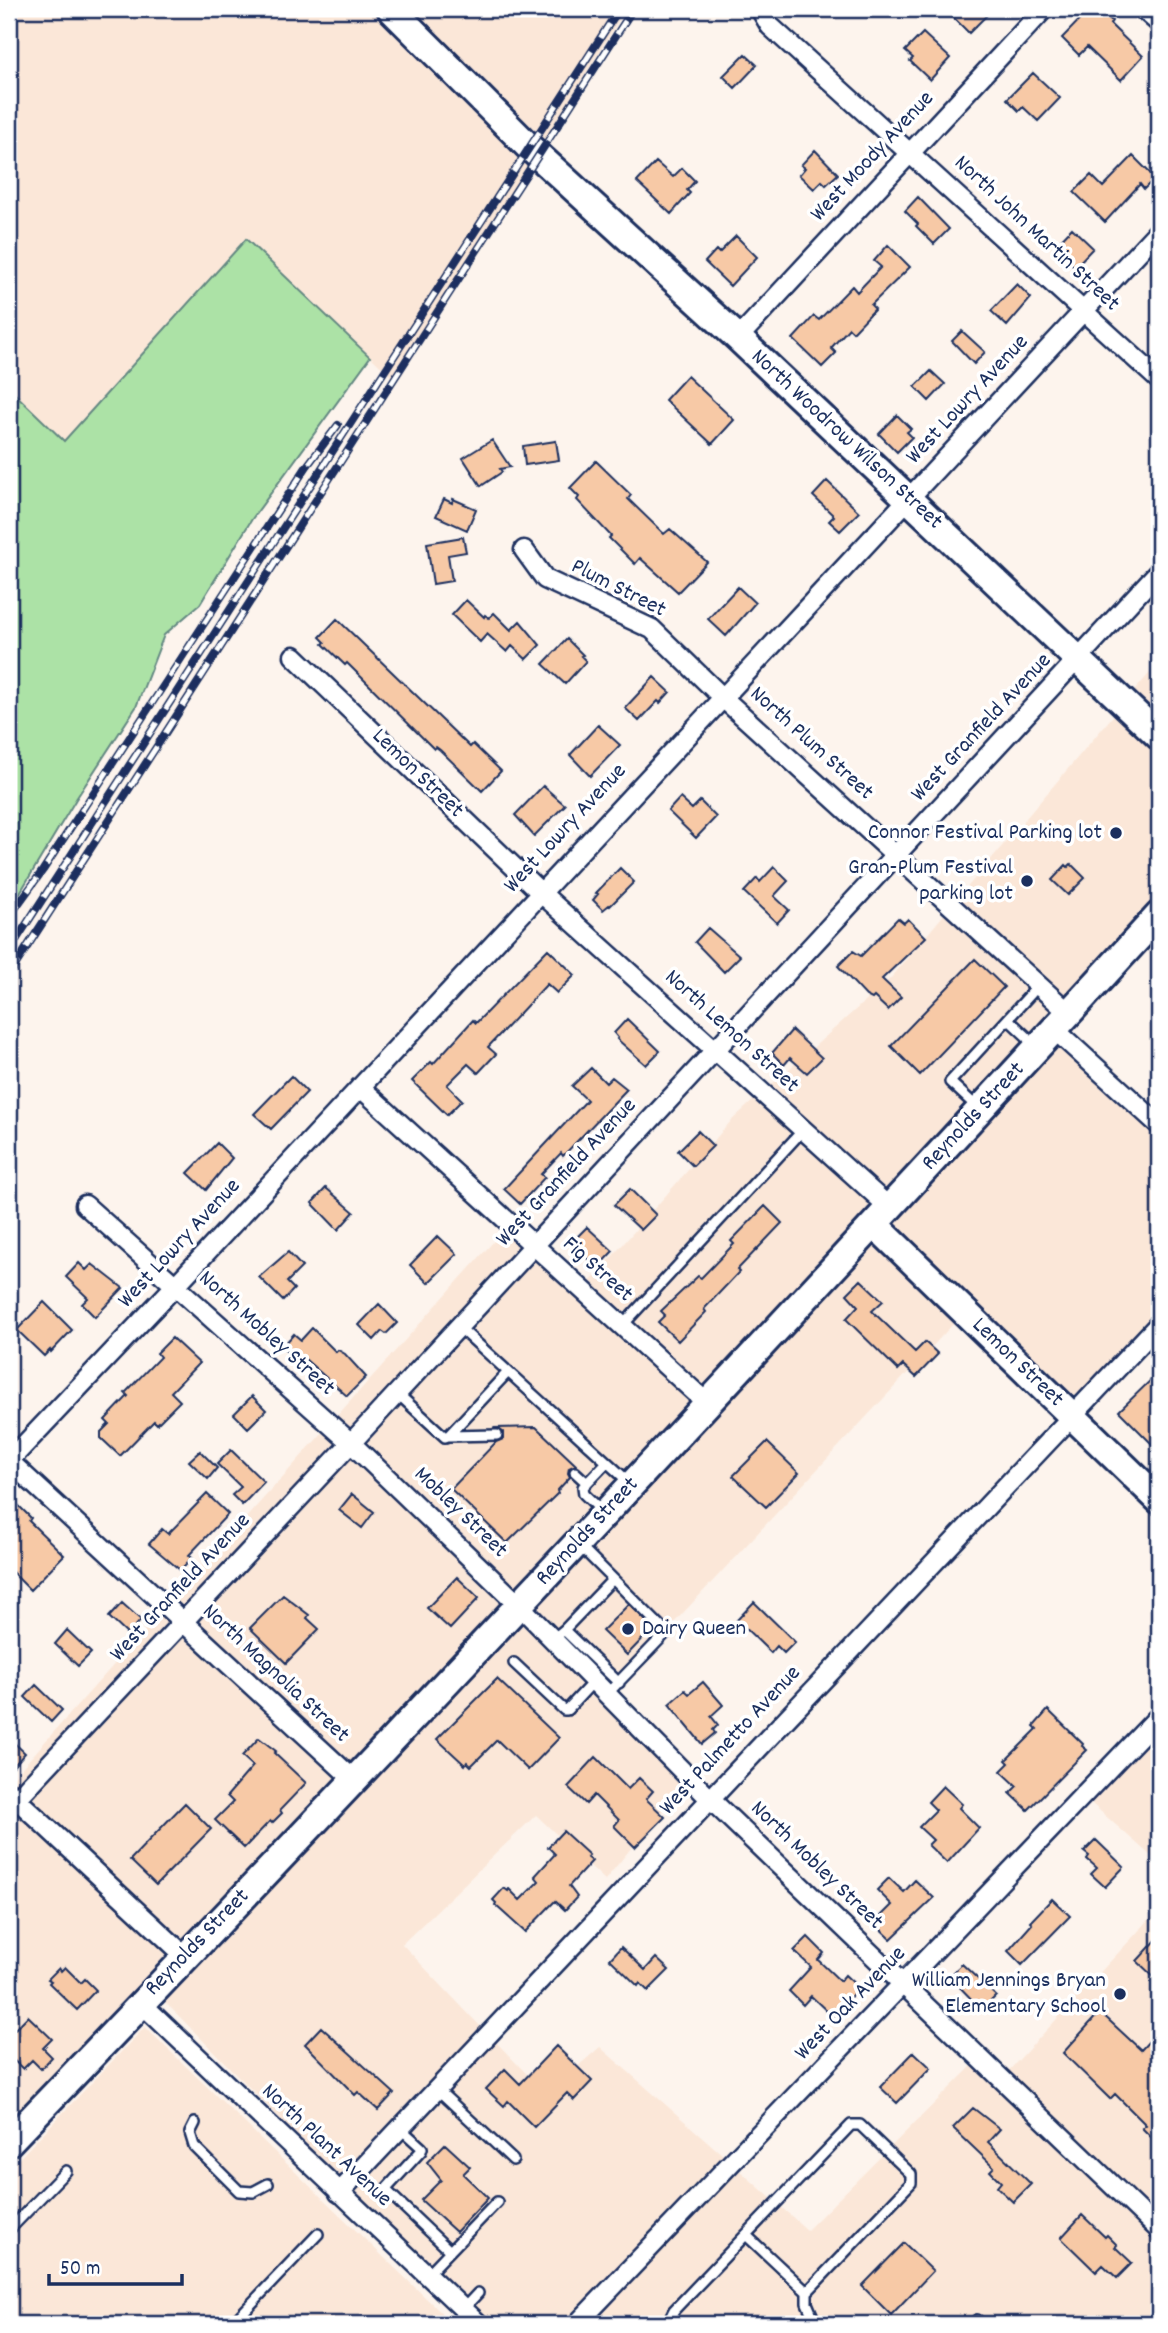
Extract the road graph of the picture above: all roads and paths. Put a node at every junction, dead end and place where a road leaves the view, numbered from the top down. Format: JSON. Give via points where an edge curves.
{"nodes":[{"id":1,"x":391,"y":9,"type":"edge"},
{"id":2,"x":760,"y":9,"type":"edge"},
{"id":3,"x":1044,"y":9,"type":"edge"},
{"id":4,"x":1143,"y":9,"type":"edge"},
{"id":5,"x":1159,"y":23,"type":"edge"},
{"id":6,"x":911,"y":152,"type":"junction"},
{"id":7,"x":1159,"y":230,"type":"edge"},
{"id":8,"x":1084,"y":311,"type":"junction"},
{"id":9,"x":738,"y":338,"type":"junction"},
{"id":10,"x":1159,"y":380,"type":"edge"},
{"id":11,"x":909,"y":500,"type":"junction"},
{"id":12,"x":524,"y":550,"type":"dead end"},
{"id":13,"x":1159,"y":571,"type":"edge"},
{"id":14,"x":294,"y":656,"type":"dead end"},
{"id":15,"x":1078,"y":660,"type":"junction"},
{"id":16,"x":723,"y":698,"type":"junction"},
{"id":17,"x":1159,"y":736,"type":"edge"},
{"id":18,"x":897,"y":855,"type":"junction"},
{"id":19,"x":540,"y":892,"type":"junction"},
{"id":20,"x":1159,"y":915,"type":"edge"},
{"id":21,"x":1039,"y":985,"type":"junction"},
{"id":22,"x":1008,"y":1019,"type":"junction"},
{"id":23,"x":1054,"y":1030,"type":"junction"},
{"id":24,"x":715,"y":1052,"type":"junction"},
{"id":25,"x":360,"y":1087,"type":"junction"},
{"id":26,"x":981,"y":1110,"type":"junction"},
{"id":27,"x":1159,"y":1125,"type":"edge"},
{"id":28,"x":803,"y":1130,"type":"junction"},
{"id":29,"x":85,"y":1205,"type":"dead end"},
{"id":30,"x":883,"y":1217,"type":"junction"},
{"id":31,"x":533,"y":1245,"type":"junction"},
{"id":32,"x":175,"y":1286,"type":"junction"},
{"id":33,"x":1159,"y":1324,"type":"edge"},
{"id":34,"x":458,"y":1326,"type":"junction"},
{"id":35,"x":622,"y":1326,"type":"junction"},
{"id":36,"x":508,"y":1371,"type":"junction"},
{"id":37,"x":397,"y":1393,"type":"junction"},
{"id":38,"x":708,"y":1404,"type":"junction"},
{"id":39,"x":1071,"y":1415,"type":"junction"},
{"id":40,"x":496,"y":1435,"type":"dead end"},
{"id":41,"x":449,"y":1436,"type":"junction"},
{"id":42,"x":351,"y":1443,"type":"junction"},
{"id":43,"x":9,"y":1461,"type":"edge"},
{"id":44,"x":607,"y":1462,"type":"junction"},
{"id":45,"x":575,"y":1472,"type":"dead end"},
{"id":46,"x":587,"y":1483,"type":"junction"},
{"id":47,"x":632,"y":1485,"type":"junction"},
{"id":48,"x":1159,"y":1500,"type":"edge"},
{"id":49,"x":605,"y":1514,"type":"junction"},
{"id":50,"x":577,"y":1544,"type":"junction"},
{"id":51,"x":613,"y":1579,"type":"junction"},
{"id":52,"x":520,"y":1606,"type":"junction"},
{"id":53,"x":183,"y":1622,"type":"junction"},
{"id":54,"x":559,"y":1635,"type":"junction"},
{"id":55,"x":514,"y":1663,"type":"dead end"},
{"id":56,"x":594,"y":1681,"type":"junction"},
{"id":57,"x":613,"y":1688,"type":"junction"},
{"id":58,"x":622,"y":1710,"type":"joint"},
{"id":59,"x":1159,"y":1716,"type":"edge"},
{"id":60,"x":355,"y":1780,"type":"junction"},
{"id":61,"x":11,"y":1799,"type":"edge"},
{"id":62,"x":710,"y":1799,"type":"junction"},
{"id":63,"x":185,"y":1956,"type":"junction"},
{"id":64,"x":904,"y":1984,"type":"junction"},
{"id":65,"x":141,"y":2003,"type":"junction"},
{"id":66,"x":438,"y":2089,"type":"junction"},
{"id":67,"x":195,"y":2123,"type":"dead end"},
{"id":68,"x":400,"y":2128,"type":"junction"},
{"id":69,"x":9,"y":2142,"type":"edge"},
{"id":70,"x":513,"y":2160,"type":"dead end"},
{"id":71,"x":66,"y":2171,"type":"dead end"},
{"id":72,"x":268,"y":2185,"type":"dead end"},
{"id":73,"x":339,"y":2193,"type":"junction"},
{"id":74,"x":497,"y":2202,"type":"dead end"},
{"id":75,"x":9,"y":2230,"type":"edge"},
{"id":76,"x":1159,"y":2230,"type":"edge"},
{"id":77,"x":318,"y":2235,"type":"dead end"},
{"id":78,"x":746,"y":2235,"type":"junction"},
{"id":79,"x":450,"y":2251,"type":"junction"},
{"id":80,"x":427,"y":2275,"type":"junction"},
{"id":81,"x":807,"y":2292,"type":"junction"},
{"id":82,"x":478,"y":2293,"type":"dead end"},
{"id":83,"x":463,"y":2309,"type":"junction"},
{"id":84,"x":232,"y":2324,"type":"edge"},
{"id":85,"x":479,"y":2324,"type":"edge"},
{"id":86,"x":577,"y":2324,"type":"edge"},
{"id":87,"x":667,"y":2324,"type":"edge"},
{"id":88,"x":816,"y":2324,"type":"edge"}],
"edges":[{"from":1,"to":9,"type":"main road","name":"North Woodrow Wilson Street","via":[[529,147]]},
{"from":2,"to":6,"type":"street","name":"North John Martin Street","via":[[771,26]]},
{"from":3,"to":6,"type":"street","name":"West Moody Avenue"},
{"from":4,"to":5,"type":"street"},
{"from":6,"to":8,"type":"street","name":"North John Martin Street"},
{"from":6,"to":9,"type":"street","name":"West Moody Avenue"},
{"from":7,"to":8,"type":"street","name":"West Lowry Avenue"},
{"from":8,"to":10,"type":"street","name":"North John Martin Street"},
{"from":8,"to":11,"type":"street","name":"West Lowry Avenue"},
{"from":9,"to":11,"type":"main road","name":"North Woodrow Wilson Street"},
{"from":11,"to":15,"type":"main road","name":"North Woodrow Wilson Street"},
{"from":11,"to":16,"type":"street","name":"West Lowry Avenue"},
{"from":12,"to":16,"type":"street","name":"Plum Street","via":[[545,579],[652,629]]},
{"from":13,"to":15,"type":"street","name":"West Granfield Avenue"},
{"from":14,"to":19,"type":"street","name":"Lemon Street"},
{"from":15,"to":17,"type":"main road","name":"North Woodrow Wilson Street"},
{"from":15,"to":18,"type":"street","name":"West Granfield Avenue"},
{"from":16,"to":18,"type":"street","name":"North Plum Street"},
{"from":16,"to":19,"type":"street","name":"West Lowry Avenue"},
{"from":18,"to":21,"type":"street"},
{"from":18,"to":24,"type":"street","name":"West Granfield Avenue"},
{"from":19,"to":24,"type":"street","name":"North Lemon Street"},
{"from":19,"to":25,"type":"street","name":"West Lowry Avenue"},
{"from":20,"to":23,"type":"main road","name":"Reynolds Street"},
{"from":21,"to":22,"type":"lane"},
{"from":21,"to":23,"type":"street"},
{"from":22,"to":23,"type":"lane"},
{"from":22,"to":26,"type":"lane","via":[[950,1082]]},
{"from":23,"to":26,"type":"main road","name":"Reynolds Street"},
{"from":23,"to":27,"type":"street"},
{"from":24,"to":28,"type":"street","name":"North Lemon Street"},
{"from":24,"to":31,"type":"street","name":"West Granfield Avenue"},
{"from":25,"to":31,"type":"street","name":"Fig Street"},
{"from":25,"to":32,"type":"street","name":"West Lowry Avenue"},
{"from":26,"to":30,"type":"main road","name":"Reynolds Street"},
{"from":28,"to":30,"type":"street","name":"North Lemon Street"},
{"from":28,"to":35,"type":"lane"},
{"from":29,"to":32,"type":"street","name":"North Mobley Street"},
{"from":30,"to":38,"type":"main road","name":"Reynolds Street"},
{"from":30,"to":39,"type":"main road","name":"Lemon Street"},
{"from":31,"to":34,"type":"street","name":"West Granfield Avenue"},
{"from":31,"to":35,"type":"street","name":"Fig Street"},
{"from":32,"to":42,"type":"street","name":"North Mobley Street"},
{"from":32,"to":43,"type":"street","name":"West Lowry Avenue"},
{"from":33,"to":39,"type":"street","name":"West Palmetto Avenue"},
{"from":34,"to":36,"type":"lane"},
{"from":34,"to":37,"type":"street","name":"West Granfield Avenue"},
{"from":35,"to":38,"type":"street","name":"Fig Street"},
{"from":36,"to":41,"type":"lane"},
{"from":36,"to":44,"type":"lane"},
{"from":37,"to":41,"type":"lane"},
{"from":37,"to":42,"type":"street","name":"West Granfield Avenue"},
{"from":38,"to":47,"type":"main road","name":"Reynolds Street"},
{"from":39,"to":48,"type":"main road","name":"Lemon Street"},
{"from":39,"to":62,"type":"street","name":"West Palmetto Avenue"},
{"from":40,"to":41,"type":"lane"},
{"from":42,"to":52,"type":"street","name":"Mobley Street"},
{"from":42,"to":53,"type":"street","name":"West Granfield Avenue"},
{"from":43,"to":53,"type":"street","name":"North Magnolia Street"},
{"from":44,"to":46,"type":"lane"},
{"from":44,"to":47,"type":"lane"},
{"from":45,"to":46,"type":"lane"},
{"from":46,"to":49,"type":"lane","via":[[584,1494]]},
{"from":47,"to":49,"type":"main road","name":"Reynolds Street"},
{"from":49,"to":50,"type":"main road","name":"Reynolds Street"},
{"from":50,"to":51,"type":"lane"},
{"from":50,"to":52,"type":"main road","name":"Reynolds Street"},
{"from":51,"to":54,"type":"lane"},
{"from":51,"to":57,"type":"lane","via":[[664,1634]]},
{"from":52,"to":54,"type":"street","name":"Mobley Street"},
{"from":52,"to":60,"type":"main road","name":"Reynolds Street"},
{"from":53,"to":60,"type":"street","name":"North Magnolia Street"},
{"from":53,"to":61,"type":"street","name":"West Granfield Avenue"},
{"from":54,"to":56,"type":"street","name":"Mobley Street"},
{"from":54,"to":57,"type":"lane"},
{"from":55,"to":56,"type":"lane","via":[[564,1710]]},
{"from":56,"to":57,"type":"street","name":"Mobley Street"},
{"from":57,"to":58,"type":"street","name":"Mobley Street"},
{"from":58,"to":62,"type":"street","name":"North Mobley Street"},
{"from":59,"to":64,"type":"street","name":"West Oak Avenue"},
{"from":60,"to":63,"type":"main road","name":"Reynolds Street"},
{"from":61,"to":63,"type":"street"},
{"from":62,"to":64,"type":"street","name":"North Mobley Street"},
{"from":62,"to":66,"type":"street","name":"West Palmetto Avenue"},
{"from":63,"to":65,"type":"main road","name":"Reynolds Street"},
{"from":64,"to":76,"type":"street","name":"North Mobley Street"},
{"from":64,"to":86,"type":"street","name":"West Oak Avenue"},
{"from":65,"to":69,"type":"main road","name":"Reynolds Street"},
{"from":65,"to":73,"type":"street","name":"North Plant Avenue"},
{"from":66,"to":68,"type":"street","name":"West Palmetto Avenue"},
{"from":66,"to":70,"type":"lane"},
{"from":67,"to":72,"type":"lane","via":[[190,2133],[194,2146],[239,2191],[253,2193]]},
{"from":68,"to":73,"type":"street","name":"West Palmetto Avenue"},
{"from":68,"to":79,"type":"lane","via":[[422,2148],[387,2191]]},
{"from":71,"to":75,"type":"lane"},
{"from":73,"to":80,"type":"street","name":"North Plant Avenue"},
{"from":74,"to":79,"type":"lane"},
{"from":77,"to":84,"type":"lane"},
{"from":78,"to":81,"type":"lane"},
{"from":78,"to":81,"type":"lane","via":[[851,2125],[860,2125],[911,2174],[911,2183]]},
{"from":78,"to":87,"type":"lane","via":[[674,2309]]},
{"from":79,"to":80,"type":"lane"},
{"from":80,"to":83,"type":"street","name":"North Plant Avenue"},
{"from":81,"to":88,"type":"lane"},
{"from":82,"to":83,"type":"lane"},
{"from":83,"to":85,"type":"street","name":"North Plant Avenue"}]}
